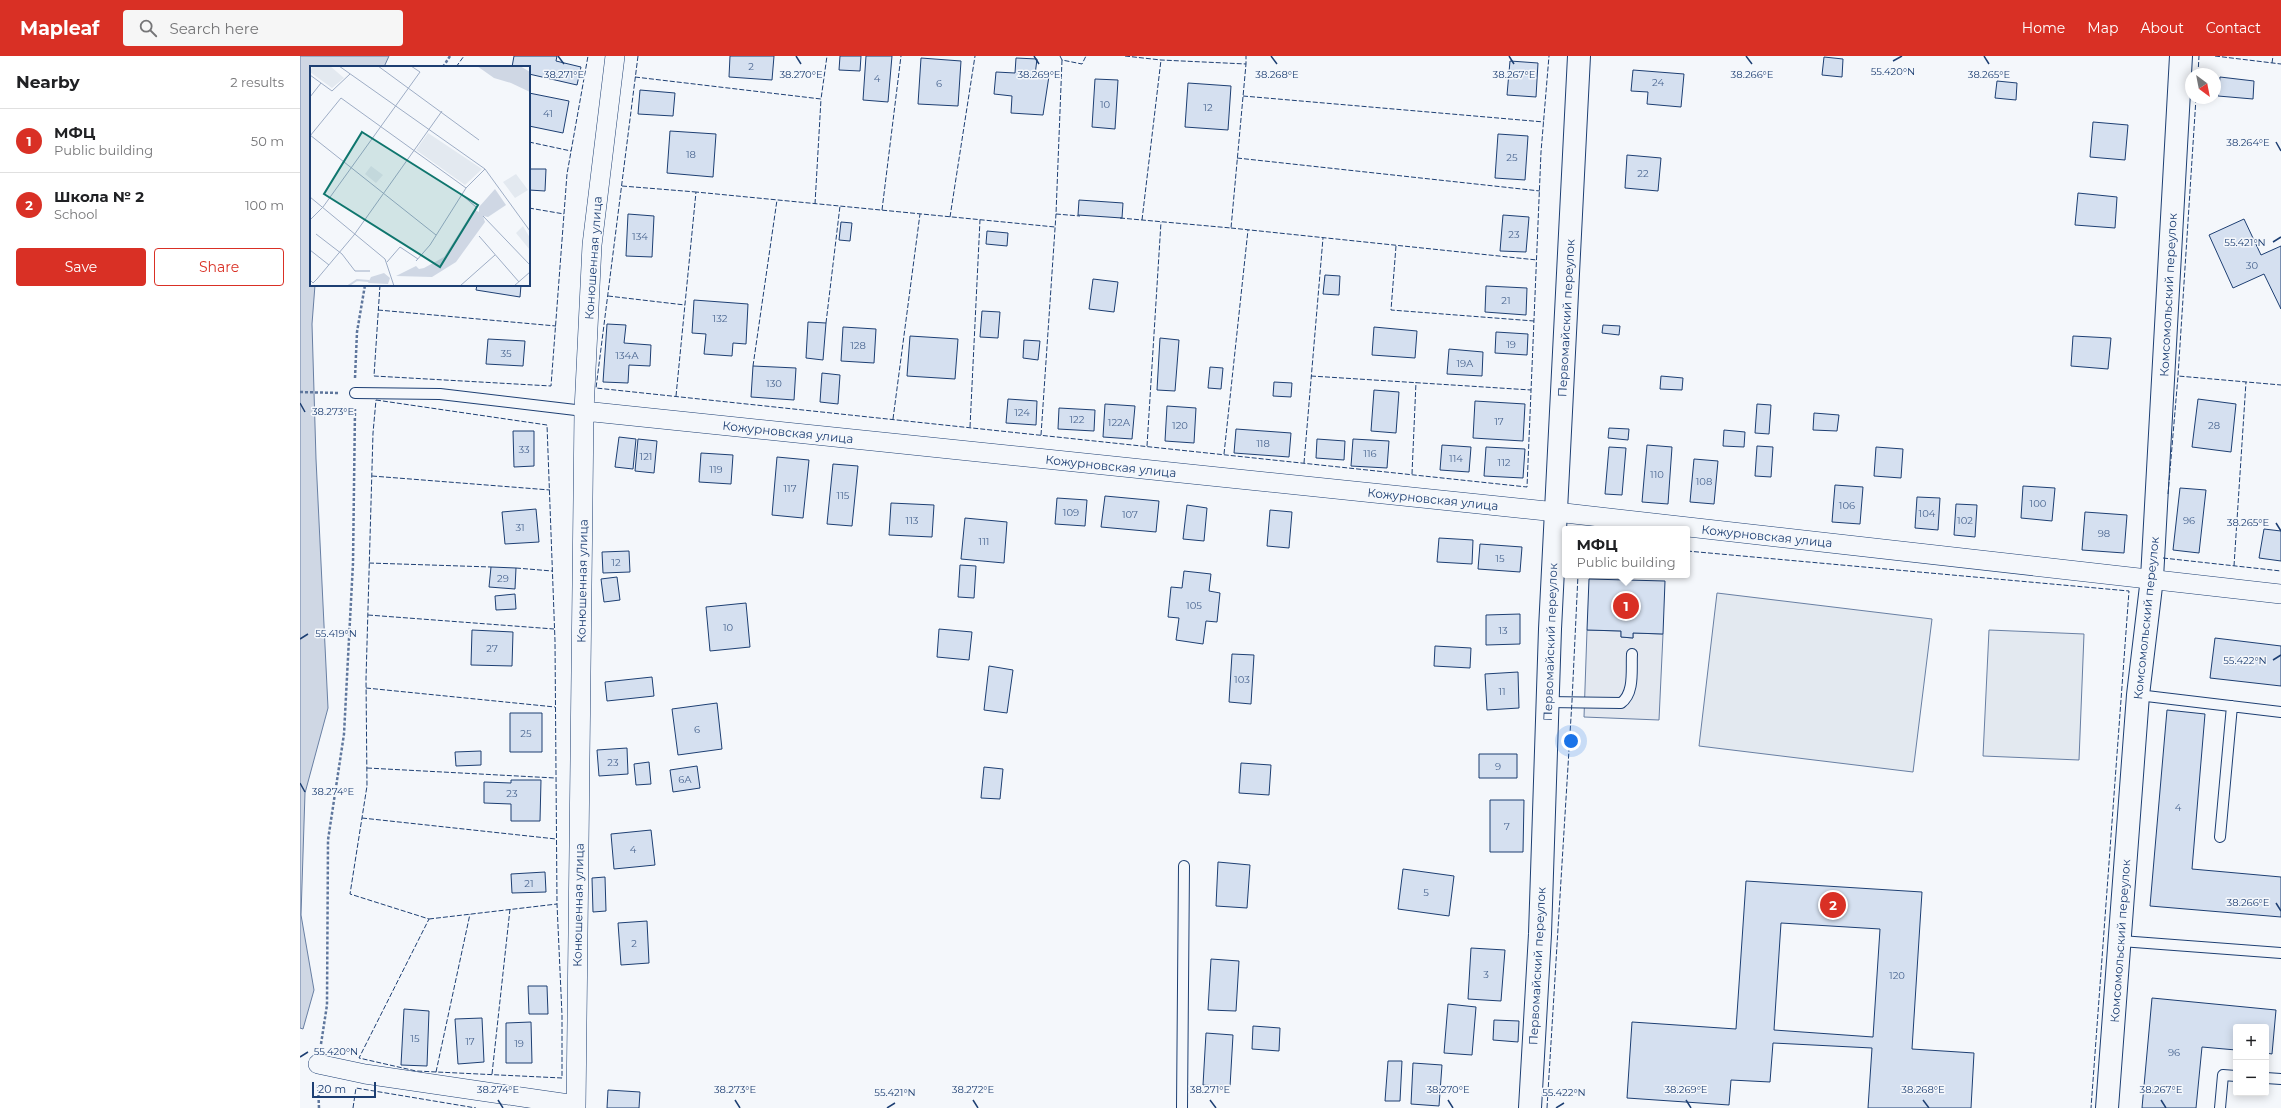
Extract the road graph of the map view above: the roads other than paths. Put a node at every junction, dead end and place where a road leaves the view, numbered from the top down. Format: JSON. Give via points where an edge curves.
{"nodes":[{"id":1,"x":615,"y":56,"type":"edge"},
{"id":2,"x":1580,"y":56,"type":"edge"},
{"id":3,"x":2181,"y":56,"type":"edge"},
{"id":4,"x":355,"y":393,"type":"road end"},
{"id":5,"x":584,"y":411,"type":"junction"},
{"id":6,"x":1556,"y":512,"type":"junction"},
{"id":7,"x":1682,"y":526,"type":"edge"},
{"id":8,"x":1690,"y":527,"type":"edge"},
{"id":9,"x":2152,"y":578,"type":"junction"},
{"id":10,"x":2281,"y":594,"type":"edge"},
{"id":11,"x":1632,"y":654,"type":"dead end"},
{"id":12,"x":2138,"y":694,"type":"junction"},
{"id":13,"x":1547,"y":702,"type":"junction"},
{"id":14,"x":2232,"y":706,"type":"junction"},
{"id":15,"x":2281,"y":712,"type":"edge"},
{"id":16,"x":2220,"y":838,"type":"dead end"},
{"id":17,"x":1184,"y":866,"type":"dead end"},
{"id":18,"x":2120,"y":941,"type":"junction"},
{"id":19,"x":2281,"y":953,"type":"edge"},
{"id":20,"x":318,"y":1064,"type":"road end"},
{"id":21,"x":2233,"y":1076,"type":"edge"},
{"id":22,"x":2269,"y":1078,"type":"edge"},
{"id":23,"x":2281,"y":1079,"type":"edge"},
{"id":24,"x":576,"y":1107,"type":"edge"},
{"id":25,"x":1182,"y":1108,"type":"edge"},
{"id":26,"x":1530,"y":1108,"type":"edge"},
{"id":27,"x":2108,"y":1108,"type":"edge"},
{"id":28,"x":2220,"y":1108,"type":"edge"}],
"edges":[{"from":1,"to":5,"type":"street","name":"Конюшенная улица","via":[[592,245]]},
{"from":2,"to":6,"type":"street","name":"Первомайский переулок"},
{"from":3,"to":9,"type":"street","name":"Комсомольский переулок"},
{"from":4,"to":5,"type":"lane","via":[[440,394]]},
{"from":5,"to":6,"type":"street","name":"Кожурновская улица"},
{"from":5,"to":24,"type":"street","name":"Конюшенная улица"},
{"from":6,"to":7,"type":"street","name":"Кожурновская улица"},
{"from":6,"to":13,"type":"street","name":"Первомайский переулок"},
{"from":8,"to":9,"type":"street","name":"Кожурновская улица"},
{"from":9,"to":10,"type":"street","name":"Кожурновская улица"},
{"from":9,"to":12,"type":"street","name":"Комсомольский переулок"},
{"from":11,"to":13,"type":"lane","via":[[1630,691],[1627,699],[1621,703]]},
{"from":12,"to":14,"type":"lane"},
{"from":12,"to":18,"type":"street","name":"Комсомольский переулок"},
{"from":13,"to":26,"type":"street","name":"Первомайский переулок","via":[[1540,934]]},
{"from":14,"to":15,"type":"lane"},
{"from":14,"to":16,"type":"lane"},
{"from":17,"to":25,"type":"lane"},
{"from":18,"to":19,"type":"lane"},
{"from":18,"to":27,"type":"street","name":"Комсомольский переулок"},
{"from":20,"to":24,"type":"street","via":[[365,1074]]},
{"from":21,"to":28,"type":"lane","via":[[2223,1075]]},
{"from":22,"to":23,"type":"lane"}]}
